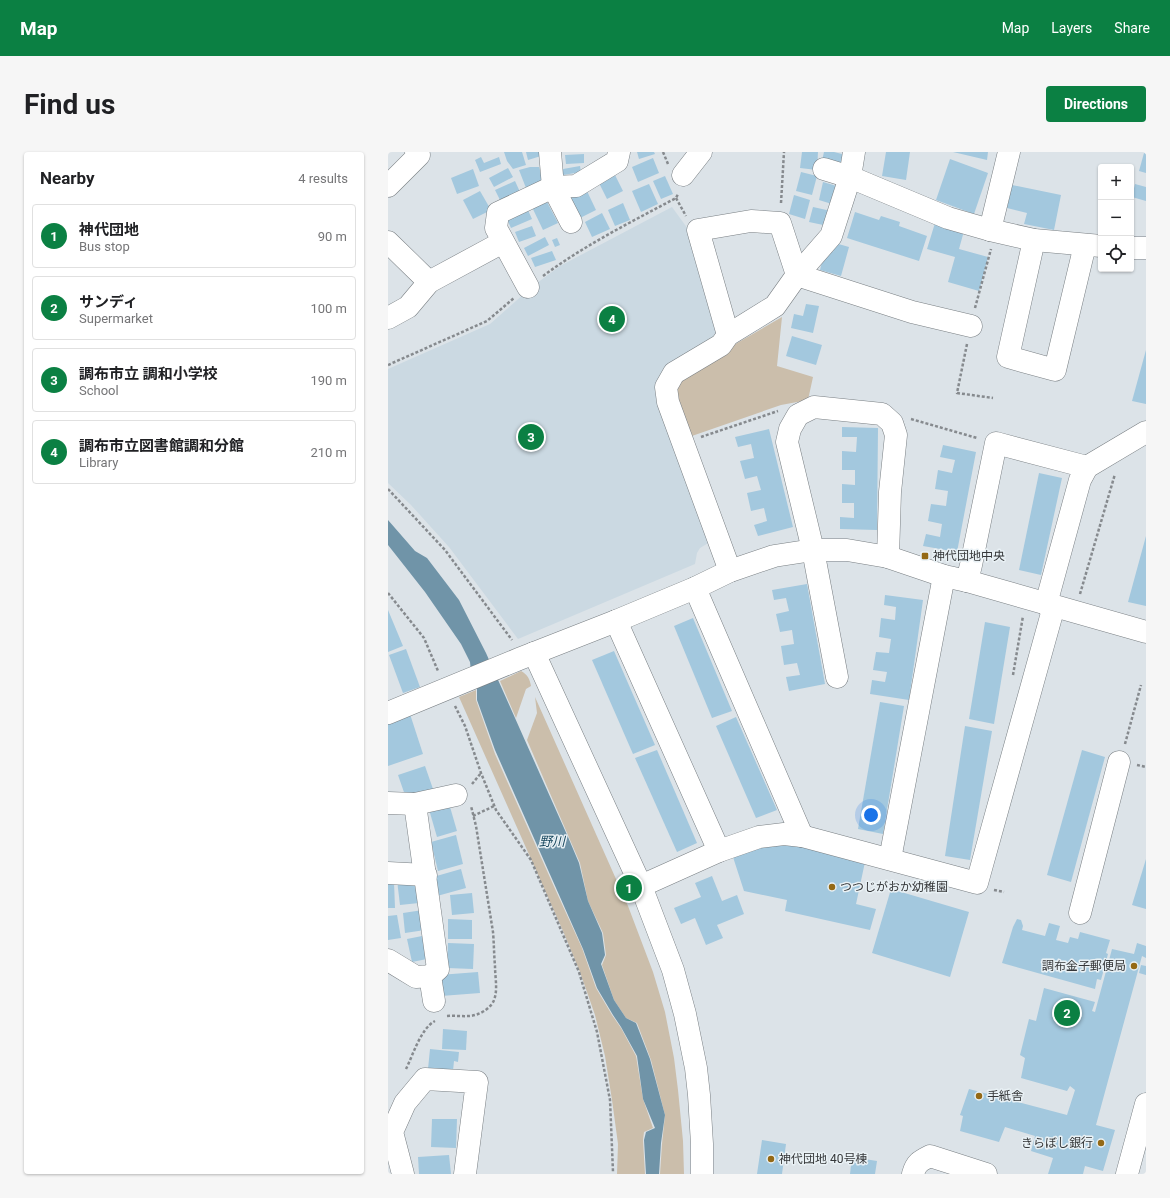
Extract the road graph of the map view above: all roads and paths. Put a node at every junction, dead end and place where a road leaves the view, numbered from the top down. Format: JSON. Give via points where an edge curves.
{"nodes":[{"id":1,"x":416,"y":152,"type":"edge"},
{"id":2,"x":550,"y":152,"type":"edge"},
{"id":3,"x":619,"y":152,"type":"edge"},
{"id":4,"x":701,"y":152,"type":"edge"},
{"id":5,"x":784,"y":152,"type":"edge"},
{"id":6,"x":854,"y":152,"type":"edge"},
{"id":7,"x":1009,"y":152,"type":"edge"},
{"id":8,"x":824,"y":169,"type":"dead end"},
{"id":9,"x":683,"y":175,"type":"dead end"},
{"id":10,"x":850,"y":177,"type":"junction"},
{"id":11,"x":388,"y":186,"type":"edge"},
{"id":12,"x":553,"y":187,"type":"junction"},
{"id":13,"x":571,"y":222,"type":"dead end"},
{"id":14,"x":780,"y":223,"type":"junction"},
{"id":15,"x":990,"y":230,"type":"junction"},
{"id":16,"x":1034,"y":240,"type":"junction"},
{"id":17,"x":388,"y":242,"type":"edge"},
{"id":18,"x":503,"y":242,"type":"junction"},
{"id":19,"x":1093,"y":245,"type":"edge"},
{"id":20,"x":1134,"y":248,"type":"edge"},
{"id":21,"x":1146,"y":248,"type":"edge"},
{"id":22,"x":797,"y":275,"type":"junction"},
{"id":23,"x":429,"y":282,"type":"junction"},
{"id":24,"x":528,"y":287,"type":"dead end"},
{"id":25,"x":388,"y":318,"type":"edge"},
{"id":26,"x":971,"y":326,"type":"dead end"},
{"id":27,"x":728,"y":335,"type":"junction"},
{"id":28,"x":957,"y":392,"type":"dead end"},
{"id":29,"x":993,"y":398,"type":"dead end"},
{"id":30,"x":1146,"y":432,"type":"edge"},
{"id":31,"x":1087,"y":467,"type":"junction"},
{"id":32,"x":1115,"y":473,"type":"dead end"},
{"id":33,"x":388,"y":489,"type":"edge"},
{"id":34,"x":813,"y":550,"type":"junction"},
{"id":35,"x":888,"y":557,"type":"junction"},
{"id":36,"x":730,"y":571,"type":"junction"},
{"id":37,"x":944,"y":576,"type":"junction"},
{"id":38,"x":967,"y":580,"type":"junction"},
{"id":39,"x":695,"y":588,"type":"junction"},
{"id":40,"x":388,"y":594,"type":"edge"},
{"id":41,"x":1079,"y":596,"type":"dead end"},
{"id":42,"x":1050,"y":605,"type":"junction"},
{"id":43,"x":616,"y":621,"type":"junction"},
{"id":44,"x":1146,"y":632,"type":"edge"},
{"id":45,"x":526,"y":656,"type":"junction"},
{"id":46,"x":837,"y":677,"type":"dead end"},
{"id":47,"x":1141,"y":685,"type":"dead end"},
{"id":48,"x":450,"y":688,"type":"junction"},
{"id":49,"x":388,"y":713,"type":"edge"},
{"id":50,"x":1122,"y":754,"type":"joint"},
{"id":51,"x":481,"y":773,"type":"junction"},
{"id":52,"x":466,"y":795,"type":"junction"},
{"id":53,"x":388,"y":803,"type":"edge"},
{"id":54,"x":415,"y":804,"type":"junction"},
{"id":55,"x":494,"y":806,"type":"junction"},
{"id":56,"x":473,"y":816,"type":"junction"},
{"id":57,"x":802,"y":836,"type":"junction"},
{"id":58,"x":719,"y":850,"type":"junction"},
{"id":59,"x":890,"y":859,"type":"junction"},
{"id":60,"x":388,"y":873,"type":"edge"},
{"id":61,"x":426,"y":875,"type":"junction"},
{"id":62,"x":641,"y":886,"type":"junction"},
{"id":63,"x":1080,"y":913,"type":"dead end"},
{"id":64,"x":388,"y":960,"type":"edge"},
{"id":65,"x":430,"y":976,"type":"junction"},
{"id":66,"x":439,"y":1012,"type":"junction"},
{"id":67,"x":403,"y":1076,"type":"dead end"},
{"id":68,"x":1146,"y":1104,"type":"edge"},
{"id":69,"x":390,"y":1133,"type":"edge"},
{"id":70,"x":613,"y":1172,"type":"dead end"},
{"id":71,"x":403,"y":1174,"type":"edge"},
{"id":72,"x":465,"y":1174,"type":"edge"},
{"id":73,"x":702,"y":1174,"type":"edge"},
{"id":74,"x":913,"y":1174,"type":"edge"},
{"id":75,"x":986,"y":1174,"type":"edge"},
{"id":76,"x":1127,"y":1174,"type":"edge"}],
"edges":[{"from":1,"to":11,"type":"street","via":[[419,154]]},
{"from":2,"to":12,"type":"street"},
{"from":3,"to":12,"type":"street","via":[[617,161],[576,186]]},
{"from":4,"to":9,"type":"street"},
{"from":5,"to":14,"type":"path"},
{"from":6,"to":10,"type":"street"},
{"from":7,"to":15,"type":"street"},
{"from":8,"to":10,"type":"street"},
{"from":10,"to":15,"type":"street","via":[[948,218]]},
{"from":10,"to":22,"type":"street","via":[[831,236]]},
{"from":12,"to":13,"type":"street"},
{"from":12,"to":18,"type":"street","via":[[498,213],[496,228]]},
{"from":14,"to":22,"type":"street"},
{"from":14,"to":27,"type":"street","via":[[750,221],[698,230]]},
{"from":15,"to":16,"type":"street"},
{"from":16,"to":19,"type":"street"},
{"from":16,"to":19,"type":"street","via":[[1008,358],[1055,370]]},
{"from":17,"to":23,"type":"street"},
{"from":18,"to":23,"type":"street"},
{"from":18,"to":24,"type":"street"},
{"from":20,"to":21,"type":"street"},
{"from":22,"to":26,"type":"street","via":[[909,321]]},
{"from":22,"to":27,"type":"street","via":[[775,306]]},
{"from":23,"to":25,"type":"street","via":[[408,307]]},
{"from":27,"to":36,"type":"street","via":[[721,345],[674,373],[666,386],[668,402]]},
{"from":28,"to":29,"type":"path"},
{"from":30,"to":31,"type":"street"},
{"from":31,"to":38,"type":"street","via":[[996,444]]},
{"from":31,"to":42,"type":"street","via":[[1080,480]]},
{"from":32,"to":41,"type":"path"},
{"from":33,"to":45,"type":"path","via":[[445,550]]},
{"from":34,"to":35,"type":"street","via":[[847,550]]},
{"from":34,"to":35,"type":"street","via":[[787,442],[790,429],[798,415],[814,407],[882,414],[892,423],[896,435],[890,492]]},
{"from":34,"to":36,"type":"street","via":[[774,556]]},
{"from":34,"to":46,"type":"street"},
{"from":35,"to":37,"type":"street"},
{"from":36,"to":39,"type":"street"},
{"from":37,"to":38,"type":"street"},
{"from":37,"to":59,"type":"street"},
{"from":38,"to":42,"type":"street"},
{"from":39,"to":43,"type":"street"},
{"from":39,"to":57,"type":"street"},
{"from":40,"to":48,"type":"path","via":[[424,638]]},
{"from":42,"to":44,"type":"street"},
{"from":42,"to":59,"type":"street","via":[[996,783],[977,883]]},
{"from":43,"to":45,"type":"street"},
{"from":43,"to":58,"type":"street"},
{"from":45,"to":48,"type":"street"},
{"from":45,"to":62,"type":"street"},
{"from":47,"to":50,"type":"path"},
{"from":48,"to":49,"type":"street"},
{"from":48,"to":51,"type":"path"},
{"from":50,"to":63,"type":"street"},
{"from":51,"to":52,"type":"path"},
{"from":51,"to":55,"type":"path"},
{"from":52,"to":54,"type":"street"},
{"from":52,"to":56,"type":"path"},
{"from":53,"to":54,"type":"street"},
{"from":54,"to":61,"type":"street"},
{"from":55,"to":56,"type":"path"},
{"from":55,"to":70,"type":"path","via":[[530,860],[579,972],[597,1032],[610,1100]]},
{"from":56,"to":66,"type":"path","via":[[494,945],[495,996],[492,1004],[477,1015],[449,1016]]},
{"from":57,"to":58,"type":"street","via":[[784,834],[759,837]]},
{"from":57,"to":59,"type":"street"},
{"from":58,"to":62,"type":"street"},
{"from":60,"to":61,"type":"street"},
{"from":61,"to":65,"type":"street","via":[[438,969]]},
{"from":62,"to":73,"type":"street","via":[[673,970],[685,1014],[699,1095]]},
{"from":64,"to":65,"type":"street","via":[[416,977]]},
{"from":65,"to":66,"type":"street"},
{"from":66,"to":67,"type":"path","via":[[421,1037]]},
{"from":68,"to":76,"type":"street"},
{"from":69,"to":71,"type":"street"},
{"from":69,"to":72,"type":"street","via":[[405,1103],[425,1079],[478,1082]]},
{"from":74,"to":75,"type":"street","via":[[915,1166],[930,1156]]}]}
